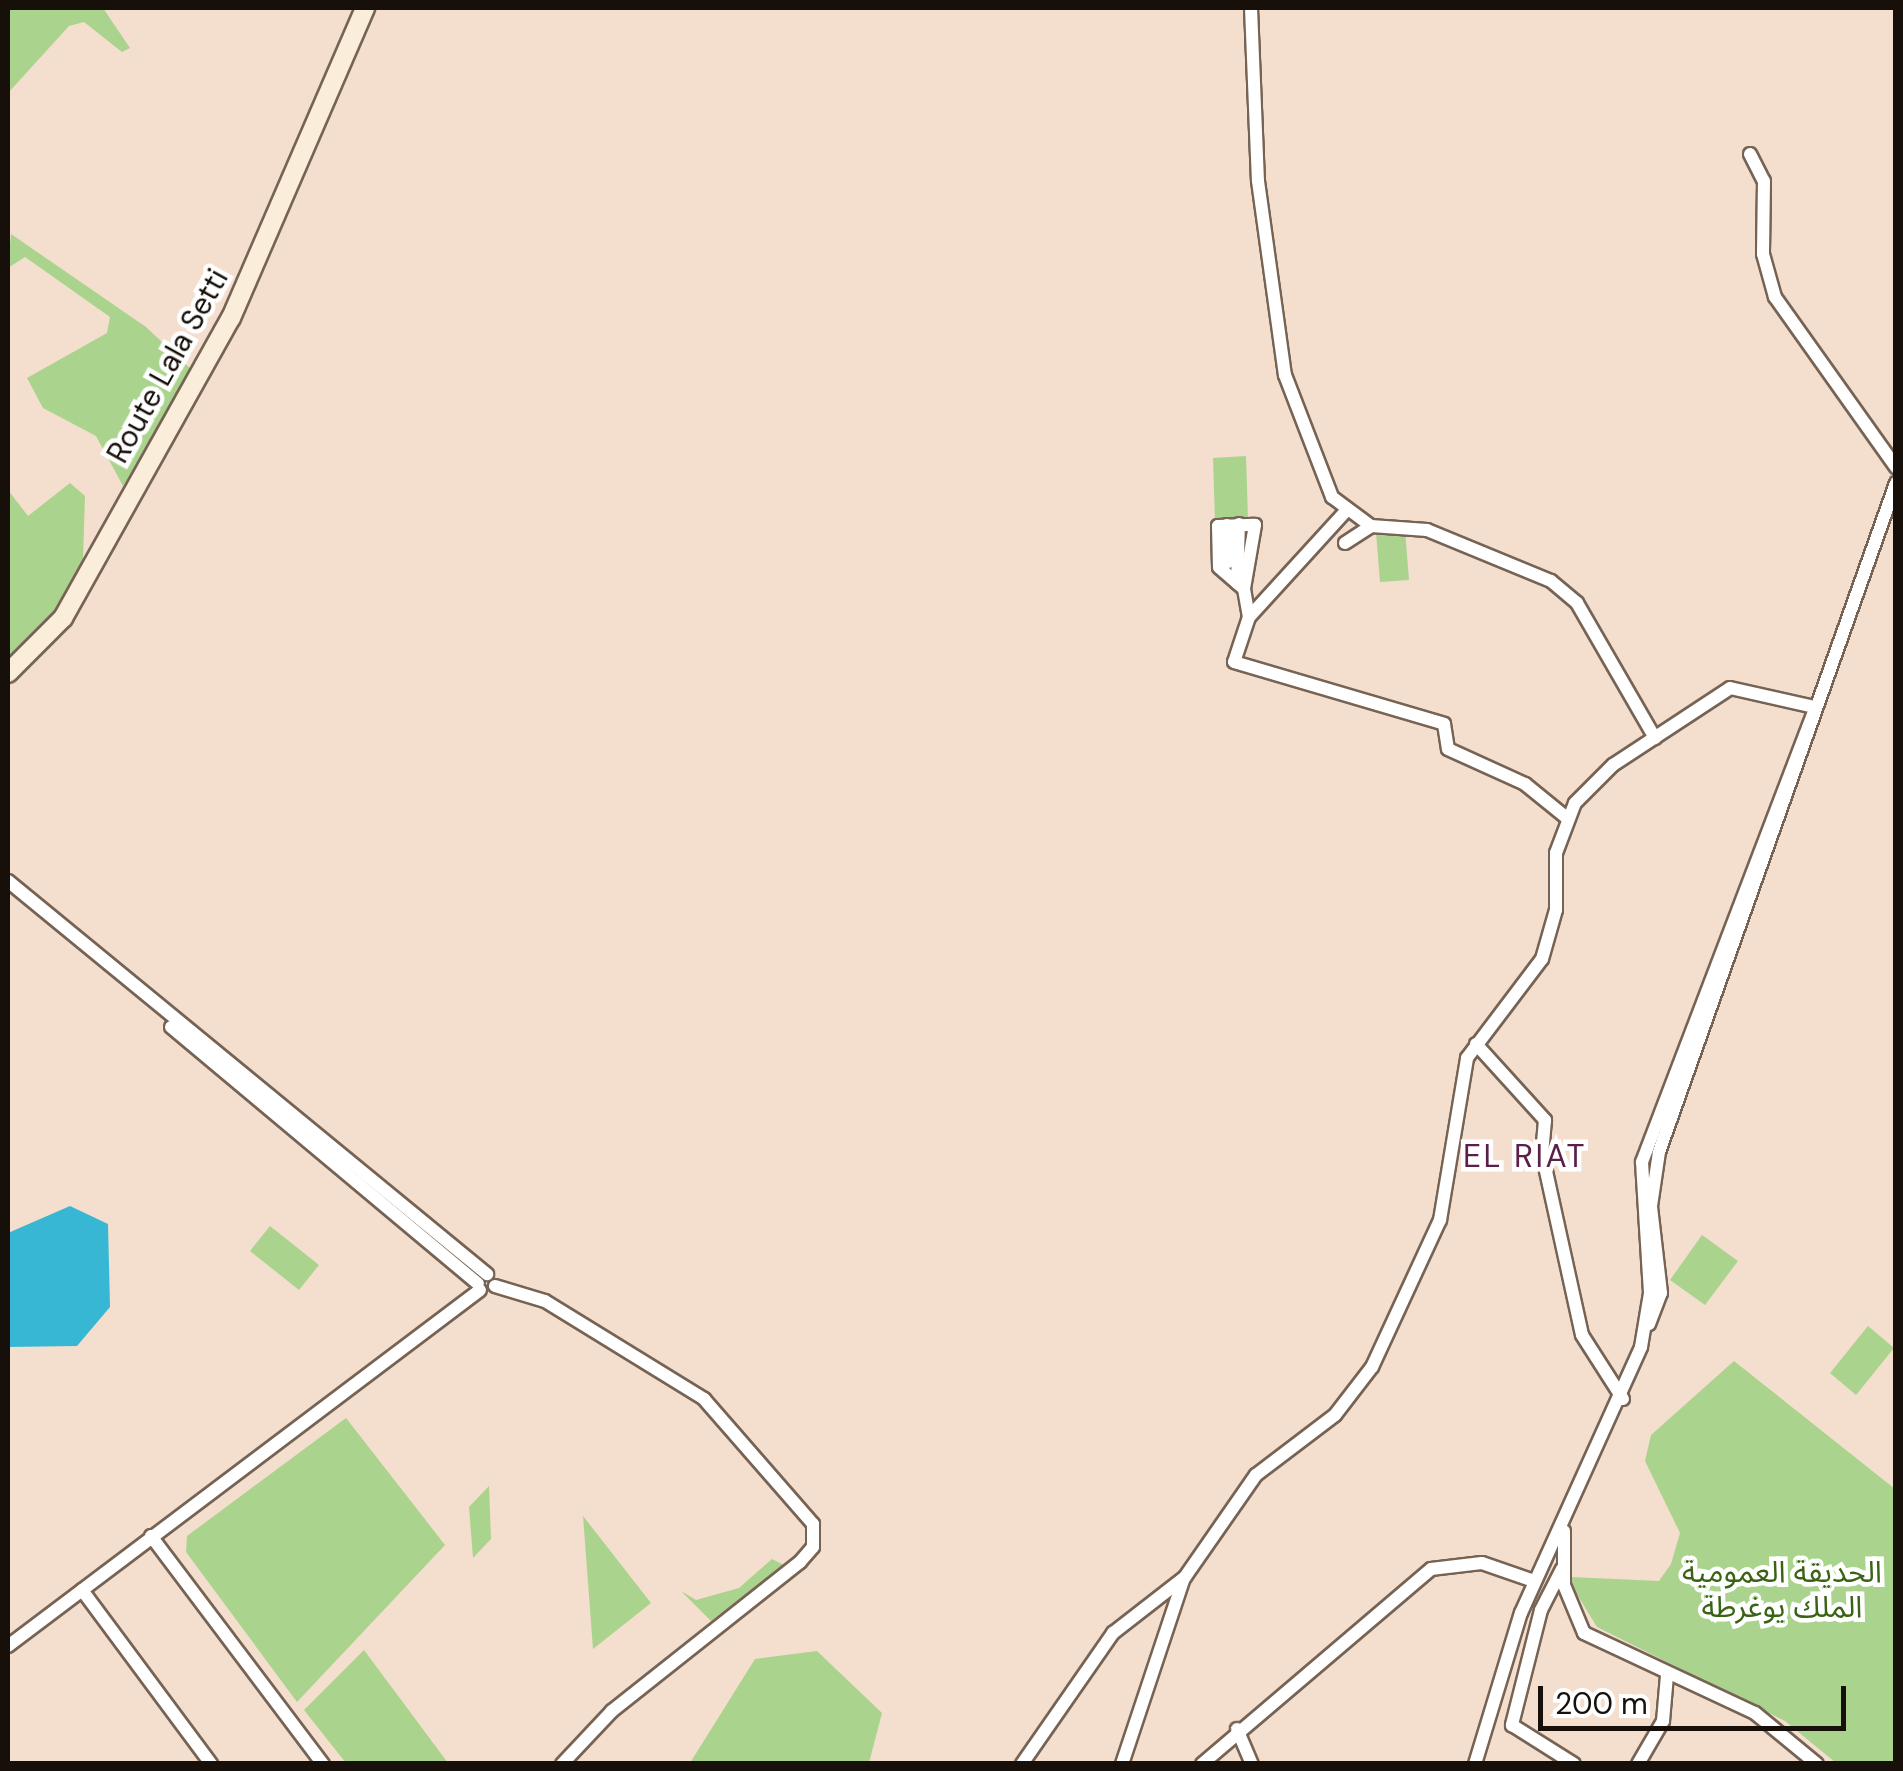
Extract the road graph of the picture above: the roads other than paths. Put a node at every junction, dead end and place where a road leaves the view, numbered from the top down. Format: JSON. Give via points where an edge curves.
{"nodes":[{"id":1,"x":365,"y":8,"type":"edge"},
{"id":2,"x":1251,"y":8,"type":"edge"},
{"id":3,"x":1750,"y":154,"type":"dead end"},
{"id":4,"x":1896,"y":467,"type":"edge"},
{"id":5,"x":1896,"y":483,"type":"edge"},
{"id":6,"x":1345,"y":512,"type":"junction"},
{"id":7,"x":1371,"y":526,"type":"junction"},
{"id":8,"x":1346,"y":543,"type":"dead end"},
{"id":9,"x":1236,"y":582,"type":"junction"},
{"id":10,"x":1250,"y":617,"type":"junction"},
{"id":11,"x":8,"y":673,"type":"edge"},
{"id":12,"x":1813,"y":711,"type":"junction"},
{"id":13,"x":1655,"y":738,"type":"junction"},
{"id":14,"x":1568,"y":819,"type":"junction"},
{"id":15,"x":8,"y":880,"type":"edge"},
{"id":16,"x":8,"y":891,"type":"edge"},
{"id":17,"x":1476,"y":1044,"type":"junction"},
{"id":18,"x":485,"y":1284,"type":"junction"},
{"id":19,"x":1623,"y":1399,"type":"junction"},
{"id":20,"x":1565,"y":1519,"type":"junction"},
{"id":21,"x":151,"y":1536,"type":"junction"},
{"id":22,"x":1563,"y":1567,"type":"junction"},
{"id":23,"x":1185,"y":1577,"type":"junction"},
{"id":24,"x":1534,"y":1581,"type":"junction"},
{"id":25,"x":82,"y":1590,"type":"junction"},
{"id":26,"x":8,"y":1646,"type":"edge"},
{"id":27,"x":1667,"y":1675,"type":"junction"},
{"id":28,"x":1237,"y":1729,"type":"junction"},
{"id":29,"x":211,"y":1764,"type":"edge"},
{"id":30,"x":322,"y":1764,"type":"edge"},
{"id":31,"x":562,"y":1764,"type":"edge"},
{"id":32,"x":1022,"y":1764,"type":"edge"},
{"id":33,"x":1122,"y":1764,"type":"edge"},
{"id":34,"x":1202,"y":1764,"type":"edge"},
{"id":35,"x":1252,"y":1764,"type":"edge"},
{"id":36,"x":1475,"y":1764,"type":"edge"},
{"id":37,"x":1574,"y":1764,"type":"edge"},
{"id":38,"x":1638,"y":1764,"type":"edge"},
{"id":39,"x":1817,"y":1764,"type":"edge"}],
"edges":[{"from":1,"to":11,"type":"main road","name":"Route Lala Setti","via":[[232,318],[63,618]]},
{"from":2,"to":6,"type":"street","via":[[1258,180],[1284,376]]},
{"from":3,"to":4,"type":"street","via":[[1764,181],[1763,254],[1775,296]]},
{"from":5,"to":12,"type":"street"},
{"from":6,"to":7,"type":"street"},
{"from":6,"to":10,"type":"street"},
{"from":7,"to":8,"type":"street"},
{"from":7,"to":13,"type":"street","via":[[1484,546],[1551,581],[1577,603]]},
{"from":9,"to":9,"type":"street","via":[[1233,525],[1218,526],[1219,566]]},
{"from":9,"to":10,"type":"street"},
{"from":10,"to":14,"type":"street","via":[[1234,662],[1444,724],[1448,749],[1524,784]]},
{"from":12,"to":13,"type":"street","via":[[1730,688]]},
{"from":12,"to":19,"type":"street","via":[[1659,1152],[1651,1206],[1661,1293]]},
{"from":13,"to":14,"type":"street","via":[[1589,784]]},
{"from":14,"to":17,"type":"street","via":[[1542,959]]},
{"from":15,"to":18,"type":"street"},
{"from":16,"to":18,"type":"street"},
{"from":17,"to":19,"type":"street","via":[[1545,1120],[1542,1153],[1582,1335]]},
{"from":17,"to":23,"type":"street","via":[[1448,1141],[1440,1220],[1372,1366],[1335,1415],[1256,1475]]},
{"from":18,"to":21,"type":"street"},
{"from":18,"to":31,"type":"street","via":[[546,1301],[704,1398],[806,1512],[813,1548],[612,1711]]},
{"from":19,"to":20,"type":"street"},
{"from":20,"to":22,"type":"street"},
{"from":20,"to":24,"type":"street"},
{"from":21,"to":25,"type":"street"},
{"from":21,"to":30,"type":"street"},
{"from":22,"to":27,"type":"street","via":[[1584,1633]]},
{"from":22,"to":37,"type":"street","via":[[1541,1610],[1512,1725]]},
{"from":23,"to":32,"type":"street","via":[[1101,1647]]},
{"from":23,"to":33,"type":"street"},
{"from":24,"to":28,"type":"street","via":[[1482,1563],[1431,1568]]},
{"from":24,"to":36,"type":"street"},
{"from":25,"to":26,"type":"street"},
{"from":25,"to":29,"type":"street"},
{"from":27,"to":38,"type":"street","via":[[1663,1721]]},
{"from":27,"to":39,"type":"street","via":[[1755,1712]]},
{"from":28,"to":34,"type":"street"},
{"from":28,"to":35,"type":"street"}]}
